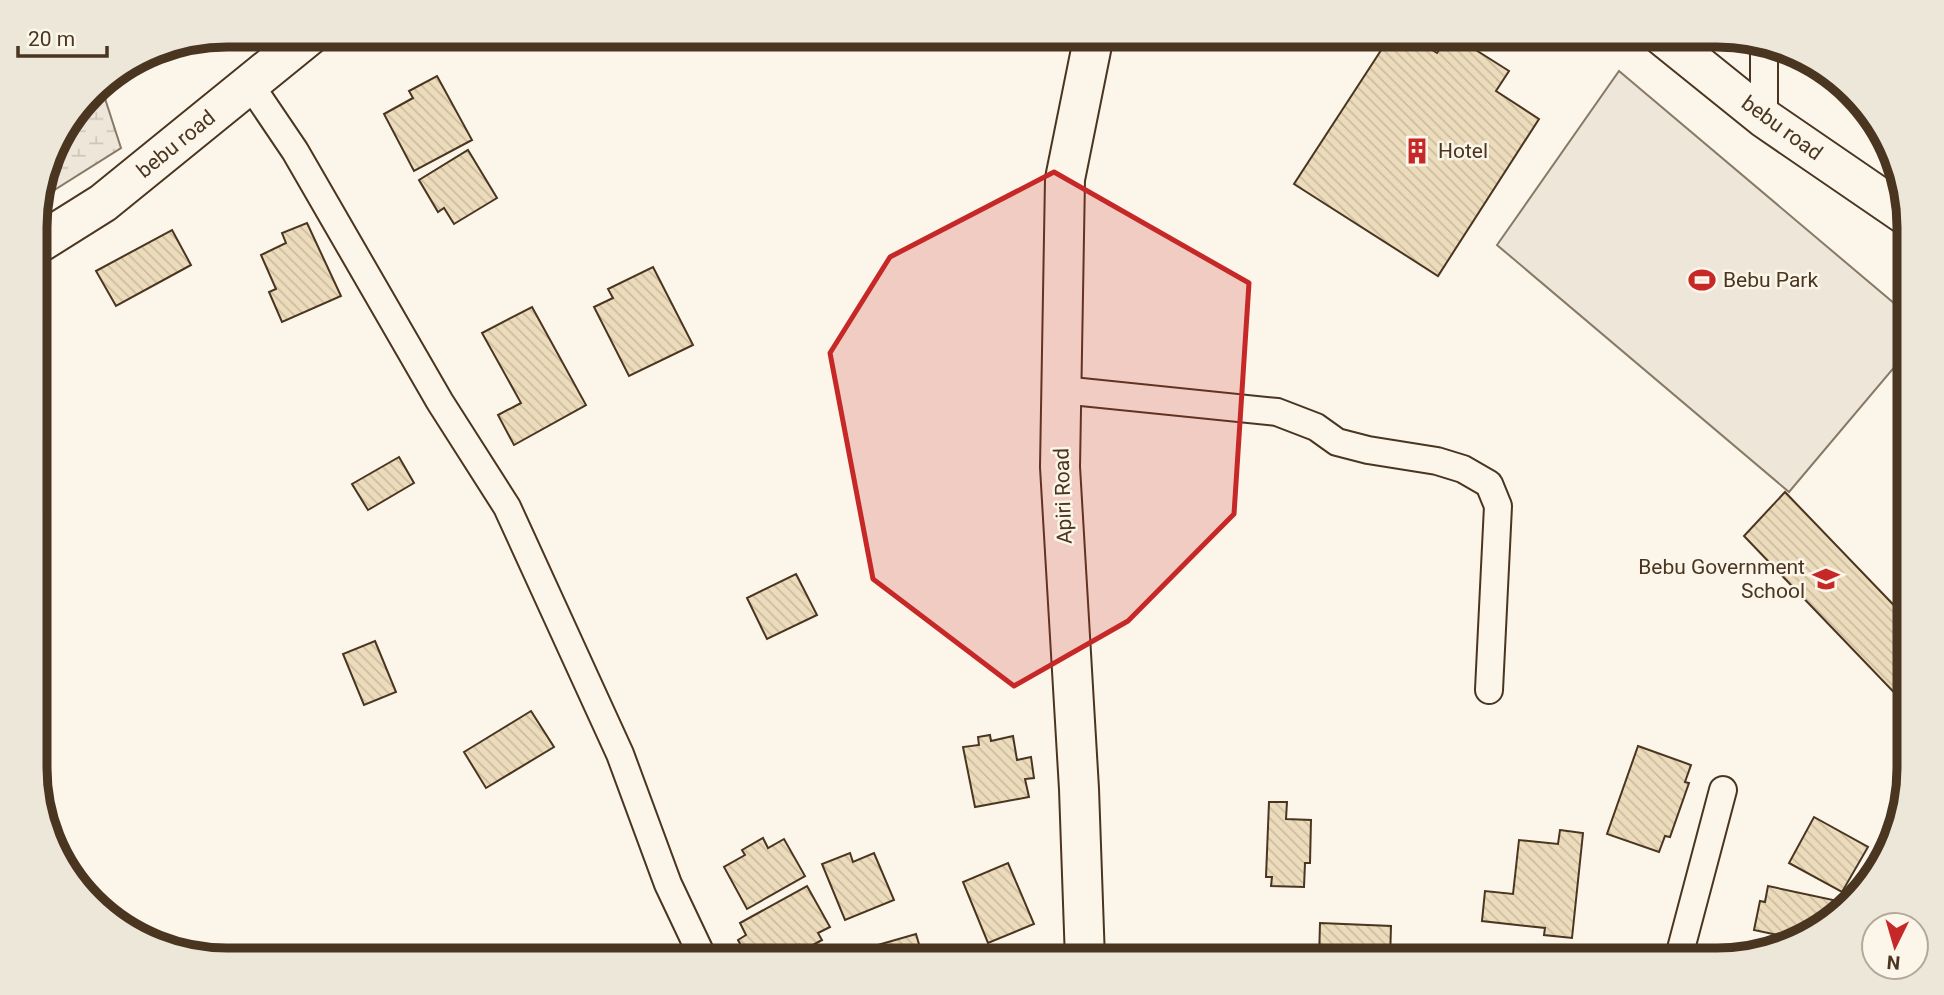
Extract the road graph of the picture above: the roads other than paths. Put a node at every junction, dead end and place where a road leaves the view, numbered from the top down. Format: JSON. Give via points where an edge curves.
{"nodes":[{"id":1,"x":295,"y":47,"type":"edge"},
{"id":2,"x":1092,"y":47,"type":"edge"},
{"id":3,"x":1676,"y":47,"type":"edge"},
{"id":4,"x":1765,"y":54,"type":"edge"},
{"id":5,"x":249,"y":83,"type":"junction"},
{"id":6,"x":1764,"y":118,"type":"junction"},
{"id":7,"x":1895,"y":207,"type":"edge"},
{"id":8,"x":48,"y":238,"type":"edge"},
{"id":9,"x":1062,"y":390,"type":"junction"},
{"id":10,"x":1489,"y":690,"type":"dead end"},
{"id":11,"x":1723,"y":790,"type":"dead end"},
{"id":12,"x":1085,"y":947,"type":"edge"},
{"id":13,"x":1681,"y":947,"type":"edge"},
{"id":14,"x":698,"y":948,"type":"edge"}],
"edges":[{"from":1,"to":5,"type":"street","name":"bebu road"},
{"from":2,"to":9,"type":"street","name":"Apiri Road","via":[[1065,179]]},
{"from":3,"to":6,"type":"street","name":"bebu road"},
{"from":4,"to":6,"type":"street"},
{"from":5,"to":8,"type":"street","name":"bebu road","via":[[103,203]]},
{"from":5,"to":14,"type":"street","via":[[295,151],[440,402],[507,507],[620,754],[668,884]]},
{"from":6,"to":7,"type":"street","name":"bebu road"},
{"from":9,"to":10,"type":"street","via":[[1277,412],[1316,427],[1337,442],[1437,461],[1489,484],[1498,506]]},
{"from":9,"to":12,"type":"street","name":"Apiri Road","via":[[1060,467]]},
{"from":11,"to":13,"type":"street"}]}
